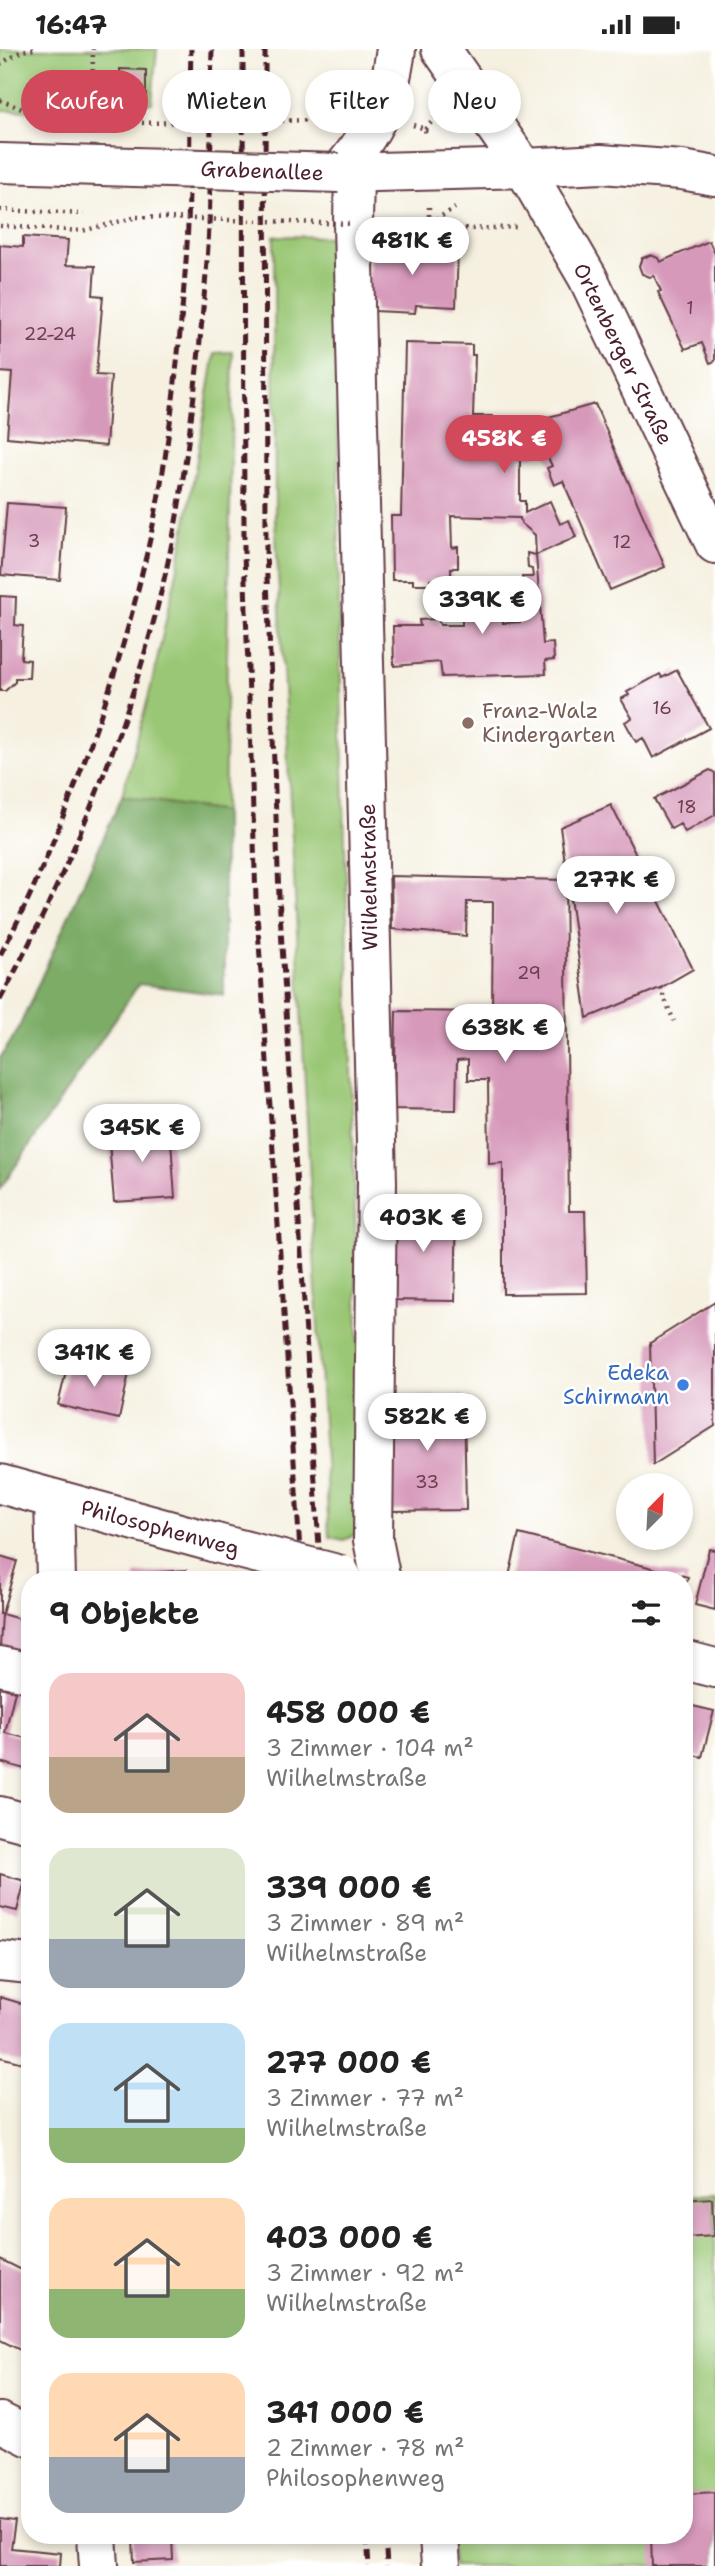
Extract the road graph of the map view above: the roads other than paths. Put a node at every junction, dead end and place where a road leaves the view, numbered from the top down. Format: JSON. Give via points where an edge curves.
{"nodes":[{"id":1,"x":396,"y":49,"type":"edge"},
{"id":2,"x":441,"y":49,"type":"edge"},
{"id":3,"x":0,"y":163,"type":"edge"},
{"id":4,"x":524,"y":168,"type":"junction"},
{"id":5,"x":347,"y":173,"type":"junction"},
{"id":6,"x":715,"y":176,"type":"edge"},
{"id":7,"x":715,"y":544,"type":"edge"},
{"id":8,"x":0,"y":1484,"type":"edge"},
{"id":9,"x":54,"y":1499,"type":"junction"},
{"id":10,"x":56,"y":1571,"type":"edge"},
{"id":11,"x":324,"y":1571,"type":"edge"},
{"id":12,"x":379,"y":1571,"type":"edge"},
{"id":13,"x":693,"y":1662,"type":"edge"},
{"id":14,"x":0,"y":1666,"type":"edge"},
{"id":15,"x":715,"y":1668,"type":"edge"},
{"id":16,"x":21,"y":1671,"type":"edge"},
{"id":17,"x":0,"y":1816,"type":"edge"},
{"id":18,"x":21,"y":1822,"type":"edge"},
{"id":19,"x":0,"y":1961,"type":"edge"},
{"id":20,"x":21,"y":1963,"type":"edge"},
{"id":21,"x":0,"y":2422,"type":"edge"},
{"id":22,"x":21,"y":2432,"type":"edge"},
{"id":23,"x":98,"y":2544,"type":"edge"},
{"id":24,"x":440,"y":2544,"type":"edge"},
{"id":25,"x":99,"y":2566,"type":"edge"},
{"id":26,"x":442,"y":2566,"type":"edge"}],
"edges":[{"from":1,"to":5,"type":"street","via":[[380,115]]},
{"from":2,"to":4,"type":"street"},
{"from":3,"to":5,"type":"street","name":"Grabenallee","bridge":true},
{"from":4,"to":5,"type":"street","name":"Grabenallee"},
{"from":4,"to":6,"type":"street","name":"Grabenallee","via":[[601,164]]},
{"from":4,"to":7,"type":"street","name":"Ortenberger Straße","via":[[588,278]]},
{"from":5,"to":12,"type":"street","name":"Wilhelmstraße","via":[[353,223],[377,1182],[373,1541]]},
{"from":8,"to":9,"type":"street","name":"Philosophenweg"},
{"from":9,"to":10,"type":"street"},
{"from":9,"to":11,"type":"street","name":"Philosophenweg","bridge":true},
{"from":13,"to":15,"type":"street"},
{"from":14,"to":16,"type":"street"},
{"from":17,"to":18,"type":"street"},
{"from":19,"to":20,"type":"street"},
{"from":21,"to":22,"type":"street"},
{"from":23,"to":25,"type":"street"},
{"from":24,"to":26,"type":"street"}]}
